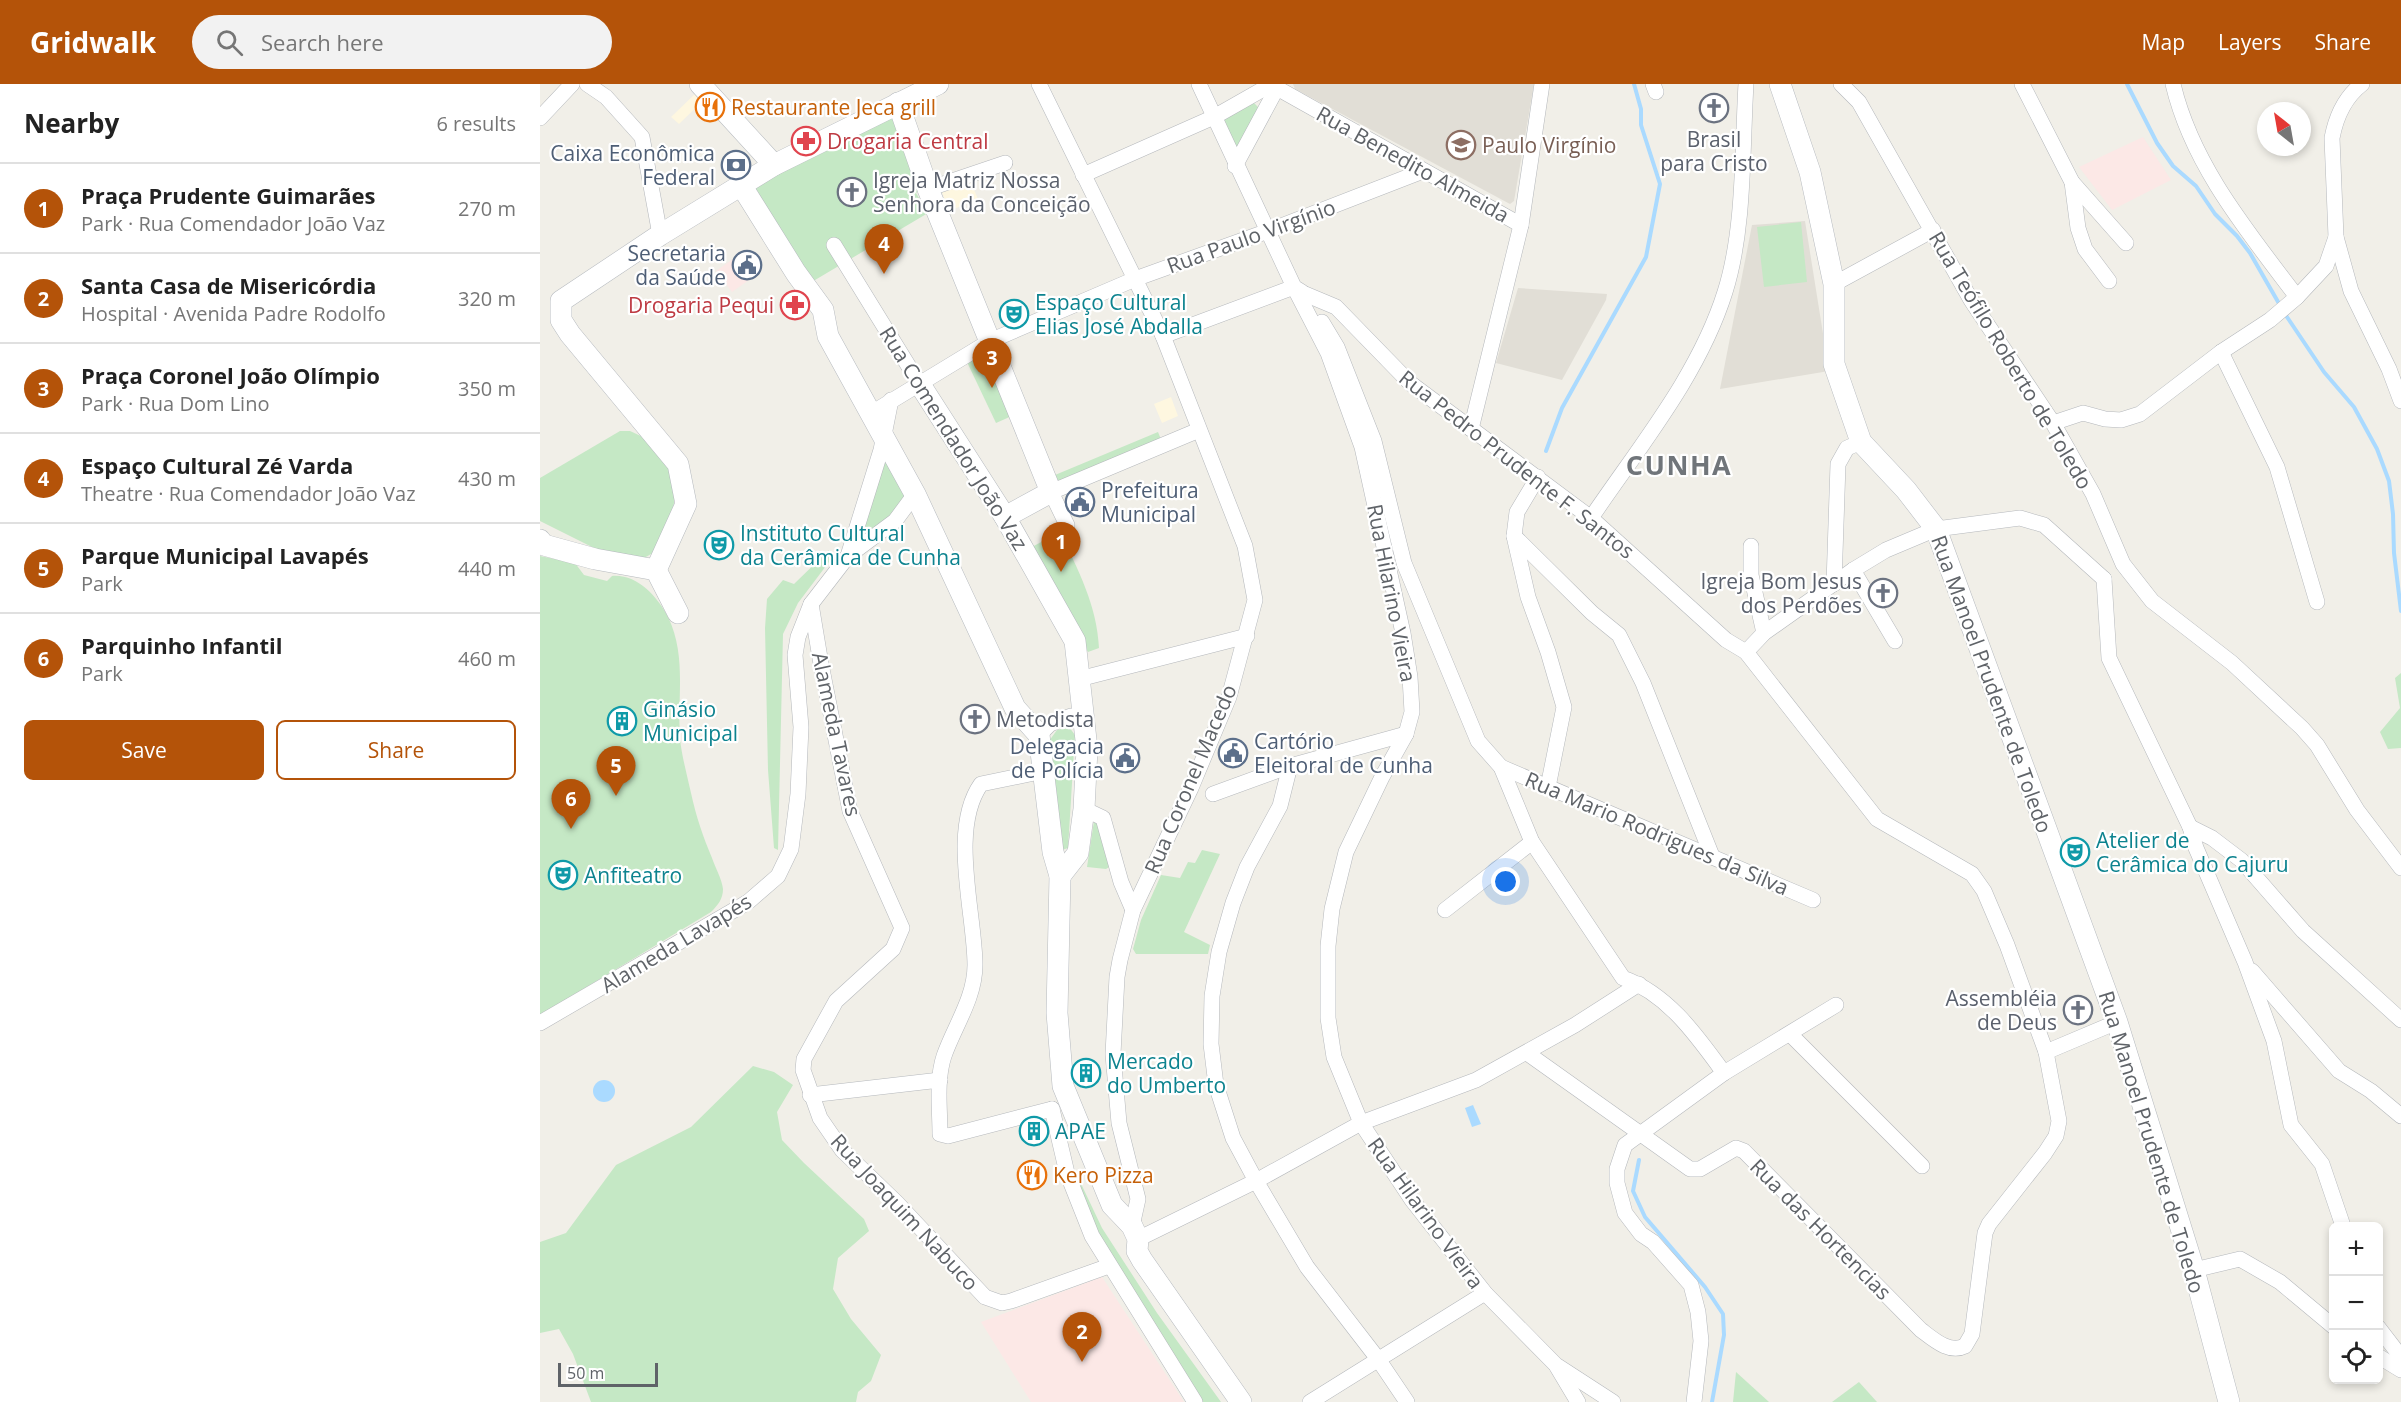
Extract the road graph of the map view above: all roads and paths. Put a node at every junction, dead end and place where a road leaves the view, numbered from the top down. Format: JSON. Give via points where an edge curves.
{"nodes":[{"id":1,"x":572,"y":84,"type":"edge"},
{"id":2,"x":587,"y":84,"type":"edge"},
{"id":3,"x":700,"y":84,"type":"edge"},
{"id":4,"x":938,"y":84,"type":"edge"},
{"id":5,"x":1039,"y":84,"type":"edge"},
{"id":6,"x":1199,"y":84,"type":"edge"},
{"id":7,"x":1542,"y":84,"type":"edge"},
{"id":8,"x":1746,"y":84,"type":"edge"},
{"id":9,"x":1780,"y":84,"type":"edge"},
{"id":10,"x":1841,"y":84,"type":"edge"},
{"id":11,"x":2022,"y":84,"type":"edge"},
{"id":12,"x":2174,"y":84,"type":"edge"},
{"id":13,"x":2362,"y":84,"type":"edge"},
{"id":14,"x":1275,"y":85,"type":"edge"},
{"id":15,"x":898,"y":103,"type":"junction"},
{"id":16,"x":1214,"y":117,"type":"junction"},
{"id":17,"x":540,"y":118,"type":"edge"},
{"id":18,"x":1005,"y":163,"type":"dead end"},
{"id":19,"x":774,"y":165,"type":"junction"},
{"id":20,"x":1235,"y":166,"type":"junction"},
{"id":21,"x":1423,"y":171,"type":"junction"},
{"id":22,"x":1083,"y":175,"type":"junction"},
{"id":23,"x":2072,"y":182,"type":"junction"},
{"id":24,"x":741,"y":185,"type":"junction"},
{"id":25,"x":928,"y":189,"type":"junction"},
{"id":26,"x":1521,"y":225,"type":"junction"},
{"id":27,"x":1933,"y":230,"type":"junction"},
{"id":28,"x":1268,"y":231,"type":"junction"},
{"id":29,"x":660,"y":235,"type":"junction"},
{"id":30,"x":2336,"y":237,"type":"junction"},
{"id":31,"x":2126,"y":243,"type":"dead end"},
{"id":32,"x":834,"y":245,"type":"dead end"},
{"id":33,"x":1135,"y":279,"type":"junction"},
{"id":34,"x":2109,"y":281,"type":"dead end"},
{"id":35,"x":1834,"y":284,"type":"junction"},
{"id":36,"x":1300,"y":290,"type":"junction"},
{"id":37,"x":2294,"y":299,"type":"junction"},
{"id":38,"x":1163,"y":336,"type":"junction"},
{"id":39,"x":990,"y":341,"type":"junction"},
{"id":40,"x":2221,"y":352,"type":"junction"},
{"id":41,"x":919,"y":383,"type":"junction"},
{"id":42,"x":891,"y":400,"type":"junction"},
{"id":43,"x":2401,"y":401,"type":"edge"},
{"id":44,"x":870,"y":414,"type":"junction"},
{"id":45,"x":2053,"y":423,"type":"junction"},
{"id":46,"x":1472,"y":429,"type":"junction"},
{"id":47,"x":1199,"y":430,"type":"junction"},
{"id":48,"x":884,"y":438,"type":"junction"},
{"id":49,"x":1861,"y":442,"type":"junction"},
{"id":50,"x":1538,"y":477,"type":"junction"},
{"id":51,"x":1051,"y":492,"type":"junction"},
{"id":52,"x":915,"y":494,"type":"junction"},
{"id":53,"x":1005,"y":517,"type":"junction"},
{"id":54,"x":1591,"y":518,"type":"junction"},
{"id":55,"x":1067,"y":525,"type":"dead end"},
{"id":56,"x":1936,"y":529,"type":"junction"},
{"id":57,"x":1514,"y":536,"type":"junction"},
{"id":58,"x":541,"y":544,"type":"edge"},
{"id":59,"x":1751,"y":546,"type":"dead end"},
{"id":60,"x":848,"y":556,"type":"junction"},
{"id":61,"x":2123,"y":564,"type":"junction"},
{"id":62,"x":656,"y":570,"type":"junction"},
{"id":63,"x":1853,"y":570,"type":"junction"},
{"id":64,"x":2104,"y":579,"type":"junction"},
{"id":65,"x":1834,"y":584,"type":"junction"},
{"id":66,"x":2317,"y":602,"type":"dead end"},
{"id":67,"x":811,"y":604,"type":"junction"},
{"id":68,"x":678,"y":613,"type":"dead end"},
{"id":69,"x":1764,"y":633,"type":"junction"},
{"id":70,"x":1246,"y":636,"type":"junction"},
{"id":71,"x":1895,"y":641,"type":"dead end"},
{"id":72,"x":1746,"y":652,"type":"junction"},
{"id":73,"x":1079,"y":678,"type":"junction"},
{"id":74,"x":1083,"y":723,"type":"junction"},
{"id":75,"x":1406,"y":734,"type":"junction"},
{"id":76,"x":1039,"y":735,"type":"junction"},
{"id":77,"x":1290,"y":766,"type":"junction"},
{"id":78,"x":1501,"y":767,"type":"junction"},
{"id":79,"x":1044,"y":771,"type":"junction"},
{"id":80,"x":1548,"y":787,"type":"junction"},
{"id":81,"x":1213,"y":794,"type":"dead end"},
{"id":82,"x":1084,"y":809,"type":"junction"},
{"id":83,"x":2190,"y":827,"type":"junction"},
{"id":84,"x":1532,"y":842,"type":"junction"},
{"id":85,"x":1712,"y":856,"type":"junction"},
{"id":86,"x":2401,"y":868,"type":"edge"},
{"id":87,"x":1060,"y":876,"type":"junction"},
{"id":88,"x":1813,"y":900,"type":"dead end"},
{"id":89,"x":1133,"y":910,"type":"junction"},
{"id":90,"x":1445,"y":910,"type":"dead end"},
{"id":91,"x":902,"y":928,"type":"joint"},
{"id":92,"x":2245,"y":962,"type":"junction"},
{"id":93,"x":1639,"y":984,"type":"junction"},
{"id":94,"x":1836,"y":1005,"type":"dead end"},
{"id":95,"x":2401,"y":1020,"type":"edge"},
{"id":96,"x":540,"y":1023,"type":"edge"},
{"id":97,"x":2116,"y":1023,"type":"junction"},
{"id":98,"x":1790,"y":1034,"type":"junction"},
{"id":99,"x":2046,"y":1052,"type":"junction"},
{"id":100,"x":1527,"y":1053,"type":"junction"},
{"id":101,"x":1724,"y":1073,"type":"junction"},
{"id":102,"x":940,"y":1080,"type":"junction"},
{"id":103,"x":1063,"y":1086,"type":"junction"},
{"id":104,"x":810,"y":1095,"type":"junction"},
{"id":105,"x":1052,"y":1109,"type":"junction"},
{"id":106,"x":2401,"y":1116,"type":"edge"},
{"id":107,"x":1361,"y":1123,"type":"junction"},
{"id":108,"x":1639,"y":1135,"type":"junction"},
{"id":109,"x":1922,"y":1166,"type":"dead end"},
{"id":110,"x":1256,"y":1181,"type":"junction"},
{"id":111,"x":2341,"y":1222,"type":"edge"},
{"id":112,"x":1135,"y":1233,"type":"junction"},
{"id":113,"x":1109,"y":1266,"type":"junction"},
{"id":114,"x":2194,"y":1269,"type":"junction"},
{"id":115,"x":1485,"y":1293,"type":"junction"},
{"id":116,"x":2329,"y":1323,"type":"edge"},
{"id":117,"x":2381,"y":1330,"type":"edge"},
{"id":118,"x":1963,"y":1348,"type":"joint"},
{"id":119,"x":2401,"y":1357,"type":"edge"},
{"id":120,"x":1378,"y":1359,"type":"junction"},
{"id":121,"x":2383,"y":1359,"type":"edge"},
{"id":122,"x":1556,"y":1365,"type":"junction"},
{"id":123,"x":2401,"y":1370,"type":"edge"},
{"id":124,"x":1195,"y":1402,"type":"edge"},
{"id":125,"x":1241,"y":1402,"type":"edge"},
{"id":126,"x":1310,"y":1402,"type":"edge"},
{"id":127,"x":1407,"y":1402,"type":"edge"},
{"id":128,"x":1578,"y":1402,"type":"edge"},
{"id":129,"x":1613,"y":1402,"type":"edge"},
{"id":130,"x":1694,"y":1402,"type":"edge"},
{"id":131,"x":2229,"y":1402,"type":"edge"}],
"edges":[{"from":1,"to":17,"type":"street"},
{"from":2,"to":29,"type":"street","via":[[606,97],[642,137]]},
{"from":3,"to":19,"type":"street"},
{"from":4,"to":15,"type":"street"},
{"from":5,"to":22,"type":"street","name":"Rua Coronel Macedo"},
{"from":6,"to":16,"type":"street","name":"Rua Hilarino Vieira"},
{"from":7,"to":26,"type":"street"},
{"from":8,"to":54,"type":"street","via":[[1742,188],[1725,291],[1696,358]]},
{"from":9,"to":35,"type":"street","name":"Rua Manoel Prudente de Toledo","via":[[1810,172]]},
{"from":10,"to":27,"type":"street","name":"Rua Teófilo Roberto de Toledo","via":[[1859,102]]},
{"from":11,"to":23,"type":"street"},
{"from":12,"to":37,"type":"street","via":[[2183,121],[2203,159],[2236,216]]},
{"from":13,"to":30,"type":"street","via":[[2341,109],[2332,138]]},
{"from":14,"to":16,"type":"street"},
{"from":14,"to":20,"type":"street"},
{"from":14,"to":21,"type":"street","name":"Rua Benedito Almeida"},
{"from":15,"to":19,"type":"street"},
{"from":15,"to":25,"type":"street"},
{"from":16,"to":20,"type":"street","name":"Rua Hilarino Vieira"},
{"from":16,"to":22,"type":"street"},
{"from":18,"to":25,"type":"street"},
{"from":19,"to":24,"type":"street"},
{"from":20,"to":28,"type":"street","name":"Rua Hilarino Vieira"},
{"from":21,"to":26,"type":"street","name":"Rua Benedito Almeida"},
{"from":21,"to":28,"type":"street","name":"Rua Paulo Virgínio"},
{"from":22,"to":33,"type":"street","name":"Rua Coronel Macedo"},
{"from":23,"to":31,"type":"street"},
{"from":23,"to":34,"type":"street","via":[[2085,249]]},
{"from":24,"to":29,"type":"street"},
{"from":24,"to":44,"type":"street","via":[[822,310],[828,336]]},
{"from":25,"to":39,"type":"street"},
{"from":26,"to":46,"type":"street"},
{"from":27,"to":35,"type":"street"},
{"from":27,"to":45,"type":"street","name":"Rua Teófilo Roberto de Toledo","via":[[1971,300]]},
{"from":28,"to":33,"type":"street","name":"Rua Paulo Virgínio"},
{"from":28,"to":36,"type":"street","name":"Rua Hilarino Vieira"},
{"from":29,"to":62,"type":"street","via":[[561,301],[561,320],[570,334],[678,464],[686,504]]},
{"from":30,"to":37,"type":"street","via":[[2325,266]]},
{"from":30,"to":43,"type":"street","via":[[2351,291]]},
{"from":32,"to":41,"type":"street","name":"Rua Comendador João Vaz"},
{"from":33,"to":38,"type":"street","name":"Rua Coronel Macedo"},
{"from":33,"to":39,"type":"street","name":"Rua Paulo Virgínio"},
{"from":35,"to":49,"type":"street","name":"Rua Manoel Prudente de Toledo","via":[[1834,364]]},
{"from":36,"to":38,"type":"street"},
{"from":36,"to":46,"type":"street","name":"Rua Pedro Prudente F. Santos","via":[[1336,307],[1410,383]]},
{"from":36,"to":75,"type":"street","name":"Rua Hilarino Vieira","via":[[1362,447],[1410,677],[1412,712]]},
{"from":36,"to":78,"type":"street","name":"Rua Hilarino Vieira","via":[[1337,347],[1374,441],[1404,562],[1478,741]]},
{"from":37,"to":40,"type":"street"},
{"from":38,"to":47,"type":"street","name":"Rua Coronel Macedo"},
{"from":39,"to":41,"type":"street","name":"Rua Paulo Virgínio"},
{"from":39,"to":51,"type":"street"},
{"from":40,"to":45,"type":"street","via":[[2140,414],[2121,420],[2083,413]]},
{"from":40,"to":66,"type":"street","via":[[2277,467]]},
{"from":41,"to":42,"type":"street"},
{"from":41,"to":53,"type":"street","name":"Rua Comendador João Vaz"},
{"from":42,"to":44,"type":"street"},
{"from":42,"to":48,"type":"street"},
{"from":44,"to":48,"type":"street"},
{"from":45,"to":61,"type":"street","name":"Rua Teófilo Roberto de Toledo","via":[[2093,494]]},
{"from":46,"to":50,"type":"street","name":"Rua Pedro Prudente F. Santos"},
{"from":47,"to":51,"type":"street"},
{"from":47,"to":70,"type":"street","name":"Rua Coronel Macedo","via":[[1245,546],[1255,600]]},
{"from":48,"to":52,"type":"street"},
{"from":48,"to":60,"type":"street"},
{"from":49,"to":56,"type":"street","name":"Rua Manoel Prudente de Toledo"},
{"from":49,"to":65,"type":"street","via":[[1847,448],[1838,464]]},
{"from":50,"to":54,"type":"street","name":"Rua Pedro Prudente F. Santos"},
{"from":50,"to":57,"type":"street","via":[[1517,513]]},
{"from":51,"to":53,"type":"street"},
{"from":51,"to":55,"type":"street"},
{"from":52,"to":60,"type":"street","name":"Alameda Lavapés","via":[[895,521]]},
{"from":52,"to":76,"type":"street","via":[[1015,708]]},
{"from":53,"to":73,"type":"street","name":"Rua Comendador João Vaz","via":[[1075,641]]},
{"from":54,"to":72,"type":"street","name":"Rua Pedro Prudente F. Santos","via":[[1726,640]]},
{"from":56,"to":63,"type":"street","via":[[1886,550]]},
{"from":56,"to":64,"type":"street","via":[[2020,518],[2044,525]]},
{"from":56,"to":97,"type":"street","name":"Rua Manoel Prudente de Toledo"},
{"from":57,"to":80,"type":"street","via":[[1528,597],[1564,707]]},
{"from":57,"to":85,"type":"street","via":[[1592,613],[1619,634],[1643,683]]},
{"from":58,"to":62,"type":"street"},
{"from":59,"to":69,"type":"street","via":[[1751,575]]},
{"from":60,"to":67,"type":"street","name":"Alameda Lavapés"},
{"from":61,"to":64,"type":"street"},
{"from":61,"to":86,"type":"street","name":"Rua Teófilo Roberto de Toledo","via":[[2152,601],[2232,663],[2310,736],[2357,810]]},
{"from":62,"to":68,"type":"street"},
{"from":63,"to":65,"type":"street"},
{"from":63,"to":71,"type":"street"},
{"from":64,"to":83,"type":"street","via":[[2109,658]]},
{"from":65,"to":69,"type":"street"},
{"from":67,"to":91,"type":"street","name":"Alameda Tavares","via":[[850,811]]},
{"from":67,"to":96,"type":"street","name":"Alameda Lavapés","via":[[795,655],[801,727],[798,794],[791,849],[778,876],[748,902]]},
{"from":69,"to":72,"type":"street"},
{"from":70,"to":73,"type":"street"},
{"from":70,"to":89,"type":"street","name":"Rua Coronel Macedo","via":[[1215,733]]},
{"from":72,"to":99,"type":"street","name":"Rua Pedro Prudente F. Santos","via":[[1877,819],[1972,874],[2000,926]]},
{"from":73,"to":74,"type":"street","name":"Rua Comendador João Vaz"},
{"from":74,"to":76,"type":"street","via":[[1071,716],[1050,724]]},
{"from":74,"to":82,"type":"street","name":"Rua Comendador João Vaz","via":[[1087,749]]},
{"from":75,"to":77,"type":"street"},
{"from":75,"to":107,"type":"street","name":"Rua Hilarino Vieira","via":[[1346,852],[1332,909],[1328,1018],[1334,1057]]},
{"from":76,"to":79,"type":"street"},
{"from":77,"to":81,"type":"street"},
{"from":77,"to":110,"type":"street","via":[[1280,806],[1246,867],[1233,903],[1212,996],[1211,1044],[1216,1086],[1233,1138]]},
{"from":78,"to":80,"type":"street","name":"Rua Mario Rodrigues da Silva"},
{"from":78,"to":84,"type":"street"},
{"from":79,"to":87,"type":"street","via":[[1053,852]]},
{"from":79,"to":102,"type":"street","via":[[981,784],[972,800],[966,833],[966,871],[975,967]]},
{"from":80,"to":85,"type":"street","name":"Rua Mario Rodrigues da Silva"},
{"from":82,"to":87,"type":"street","name":"Rua Comendador João Vaz","via":[[1078,853]]},
{"from":82,"to":89,"type":"street","via":[[1103,818]]},
{"from":83,"to":92,"type":"street"},
{"from":83,"to":95,"type":"street","via":[[2241,860],[2303,931]]},
{"from":84,"to":90,"type":"street"},
{"from":84,"to":93,"type":"street","via":[[1623,978]]},
{"from":85,"to":88,"type":"street","name":"Rua Mario Rodrigues da Silva"},
{"from":87,"to":103,"type":"street","via":[[1057,1013]]},
{"from":89,"to":112,"type":"street","name":"Rua Coronel Macedo","via":[[1117,977],[1113,1054],[1119,1123],[1138,1199]]},
{"from":91,"to":104,"type":"street","name":"Rua Joaquim Nabuco","via":[[893,949],[836,1001],[804,1059]]},
{"from":92,"to":106,"type":"street","via":[[2339,1071]]},
{"from":92,"to":111,"type":"street","via":[[2274,1041],[2291,1125],[2322,1164]]},
{"from":93,"to":100,"type":"street"},
{"from":93,"to":101,"type":"street","via":[[1687,1023]]},
{"from":94,"to":98,"type":"street"},
{"from":97,"to":99,"type":"street"},
{"from":97,"to":114,"type":"street","name":"Rua Manoel Prudente de Toledo"},
{"from":98,"to":101,"type":"street"},
{"from":98,"to":109,"type":"street"},
{"from":99,"to":118,"type":"street","name":"Rua Pedro Prudente F. Santos","via":[[2058,1111],[2056,1136],[1985,1233],[1972,1334]]},
{"from":100,"to":107,"type":"street","via":[[1476,1080]]},
{"from":100,"to":108,"type":"street","name":"Rua das Hortencias"},
{"from":101,"to":108,"type":"street"},
{"from":102,"to":104,"type":"street"},
{"from":102,"to":105,"type":"street","via":[[940,1134],[948,1136]]},
{"from":103,"to":105,"type":"street"},
{"from":103,"to":112,"type":"street","via":[[1112,1205]]},
{"from":104,"to":113,"type":"street","name":"Rua Joaquim Nabuco","via":[[842,1150],[985,1297],[1002,1303],[1011,1301]]},
{"from":105,"to":113,"type":"street","via":[[1076,1198]]},
{"from":107,"to":110,"type":"street"},
{"from":107,"to":115,"type":"street","name":"Rua Hilarino Vieira","via":[[1412,1200]]},
{"from":108,"to":118,"type":"street","name":"Rua das Hortencias","via":[[1690,1169],[1700,1169],[1736,1148],[1744,1151],[1921,1330],[1953,1349]]},
{"from":108,"to":130,"type":"street","via":[[1625,1145],[1617,1183],[1624,1213],[1691,1285],[1701,1341]]},
{"from":110,"to":112,"type":"street"},
{"from":110,"to":120,"type":"street","via":[[1307,1267]]},
{"from":112,"to":125,"type":"street","via":[[1142,1260]]},
{"from":113,"to":124,"type":"street"},
{"from":114,"to":116,"type":"street","via":[[2240,1259],[2280,1282]]},
{"from":114,"to":131,"type":"street","name":"Rua Manoel Prudente de Toledo"},
{"from":115,"to":120,"type":"street"},
{"from":115,"to":122,"type":"street","name":"Rua Hilarino Vieira"},
{"from":117,"to":119,"type":"street"},
{"from":120,"to":126,"type":"street"},
{"from":120,"to":127,"type":"street"},
{"from":121,"to":123,"type":"street"},
{"from":122,"to":128,"type":"street"},
{"from":122,"to":129,"type":"street","name":"Rua Hilarino Vieira"}]}
